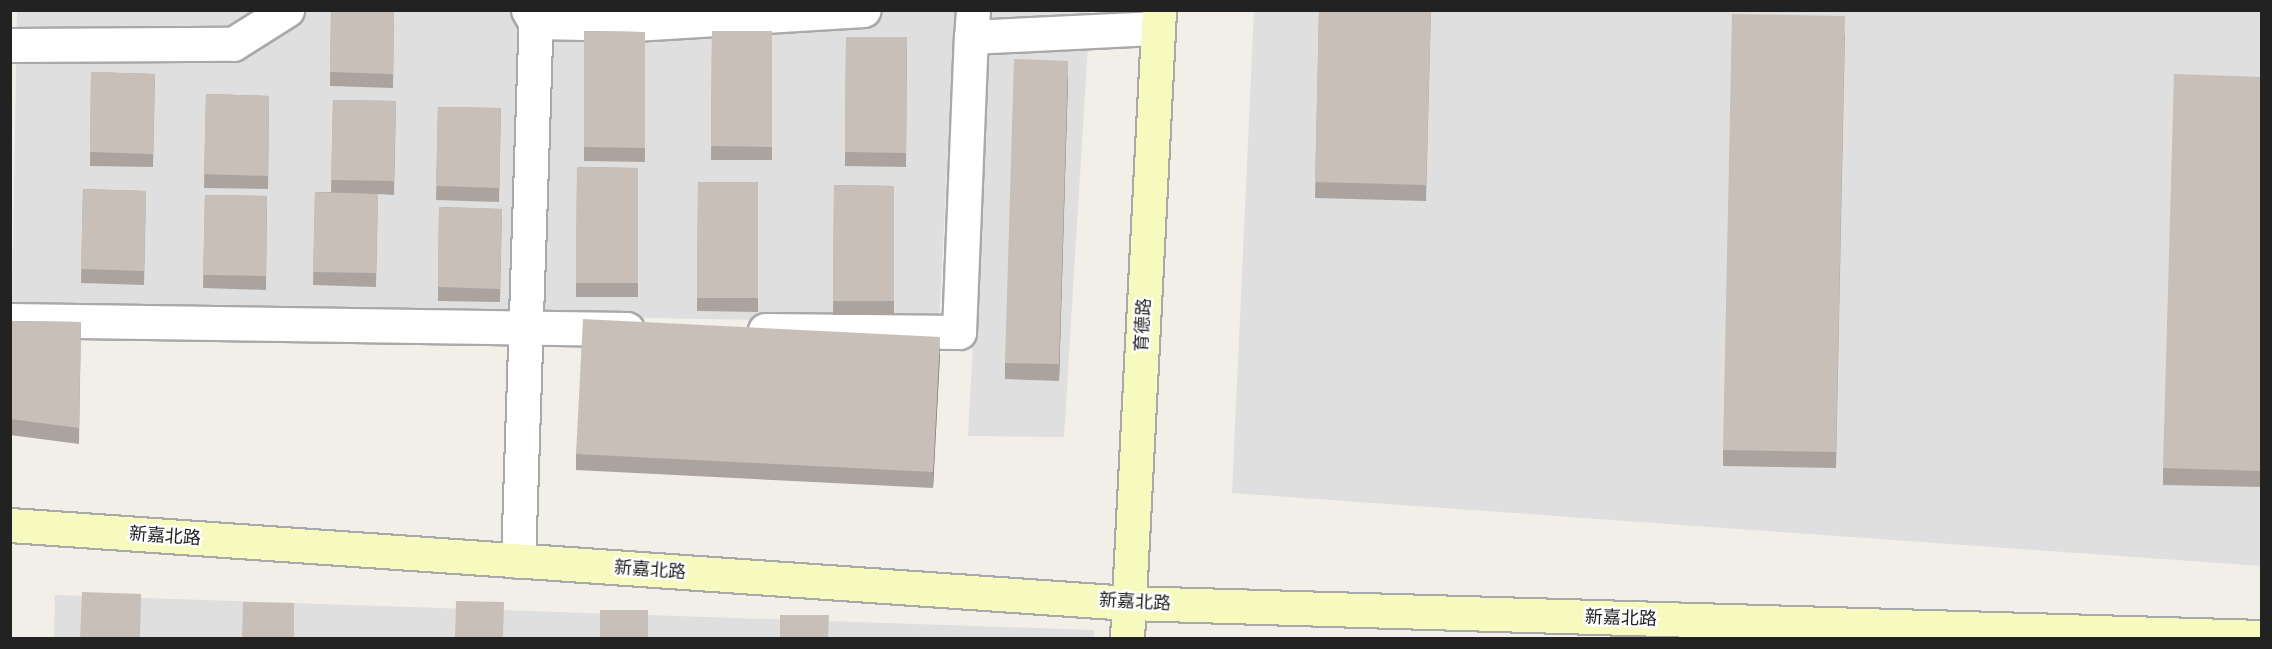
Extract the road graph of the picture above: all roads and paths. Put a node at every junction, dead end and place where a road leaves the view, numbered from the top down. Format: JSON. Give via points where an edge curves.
{"nodes":[{"id":1,"x":287,"y":10,"type":"edge"},
{"id":2,"x":864,"y":10,"type":"edge"},
{"id":3,"x":533,"y":14,"type":"edge"},
{"id":4,"x":1159,"y":19,"type":"edge"},
{"id":5,"x":972,"y":24,"type":"edge"},
{"id":6,"x":10,"y":45,"type":"edge"},
{"id":7,"x":10,"y":320,"type":"edge"},
{"id":8,"x":523,"y":328,"type":"junction"},
{"id":9,"x":652,"y":329,"type":"edge"},
{"id":10,"x":735,"y":330,"type":"edge"},
{"id":11,"x":10,"y":525,"type":"edge"},
{"id":12,"x":518,"y":561,"type":"junction"},
{"id":13,"x":1129,"y":603,"type":"junction"},
{"id":14,"x":2262,"y":637,"type":"edge"},
{"id":15,"x":1127,"y":639,"type":"edge"}],
"edges":[{"from":1,"to":6,"type":"street","via":[[233,44]]},
{"from":2,"to":3,"type":"street","via":[[634,24]]},
{"from":3,"to":8,"type":"street"},
{"from":4,"to":5,"type":"street"},
{"from":4,"to":13,"type":"street","name":"育德路"},
{"from":5,"to":10,"type":"street","via":[[959,332]]},
{"from":7,"to":8,"type":"street"},
{"from":8,"to":9,"type":"street"},
{"from":8,"to":12,"type":"street"},
{"from":11,"to":12,"type":"street","name":"新嘉北路"},
{"from":12,"to":13,"type":"street","name":"新嘉北路"},
{"from":13,"to":14,"type":"street","name":"新嘉北路"},
{"from":13,"to":15,"type":"street","name":"育德路"}]}
